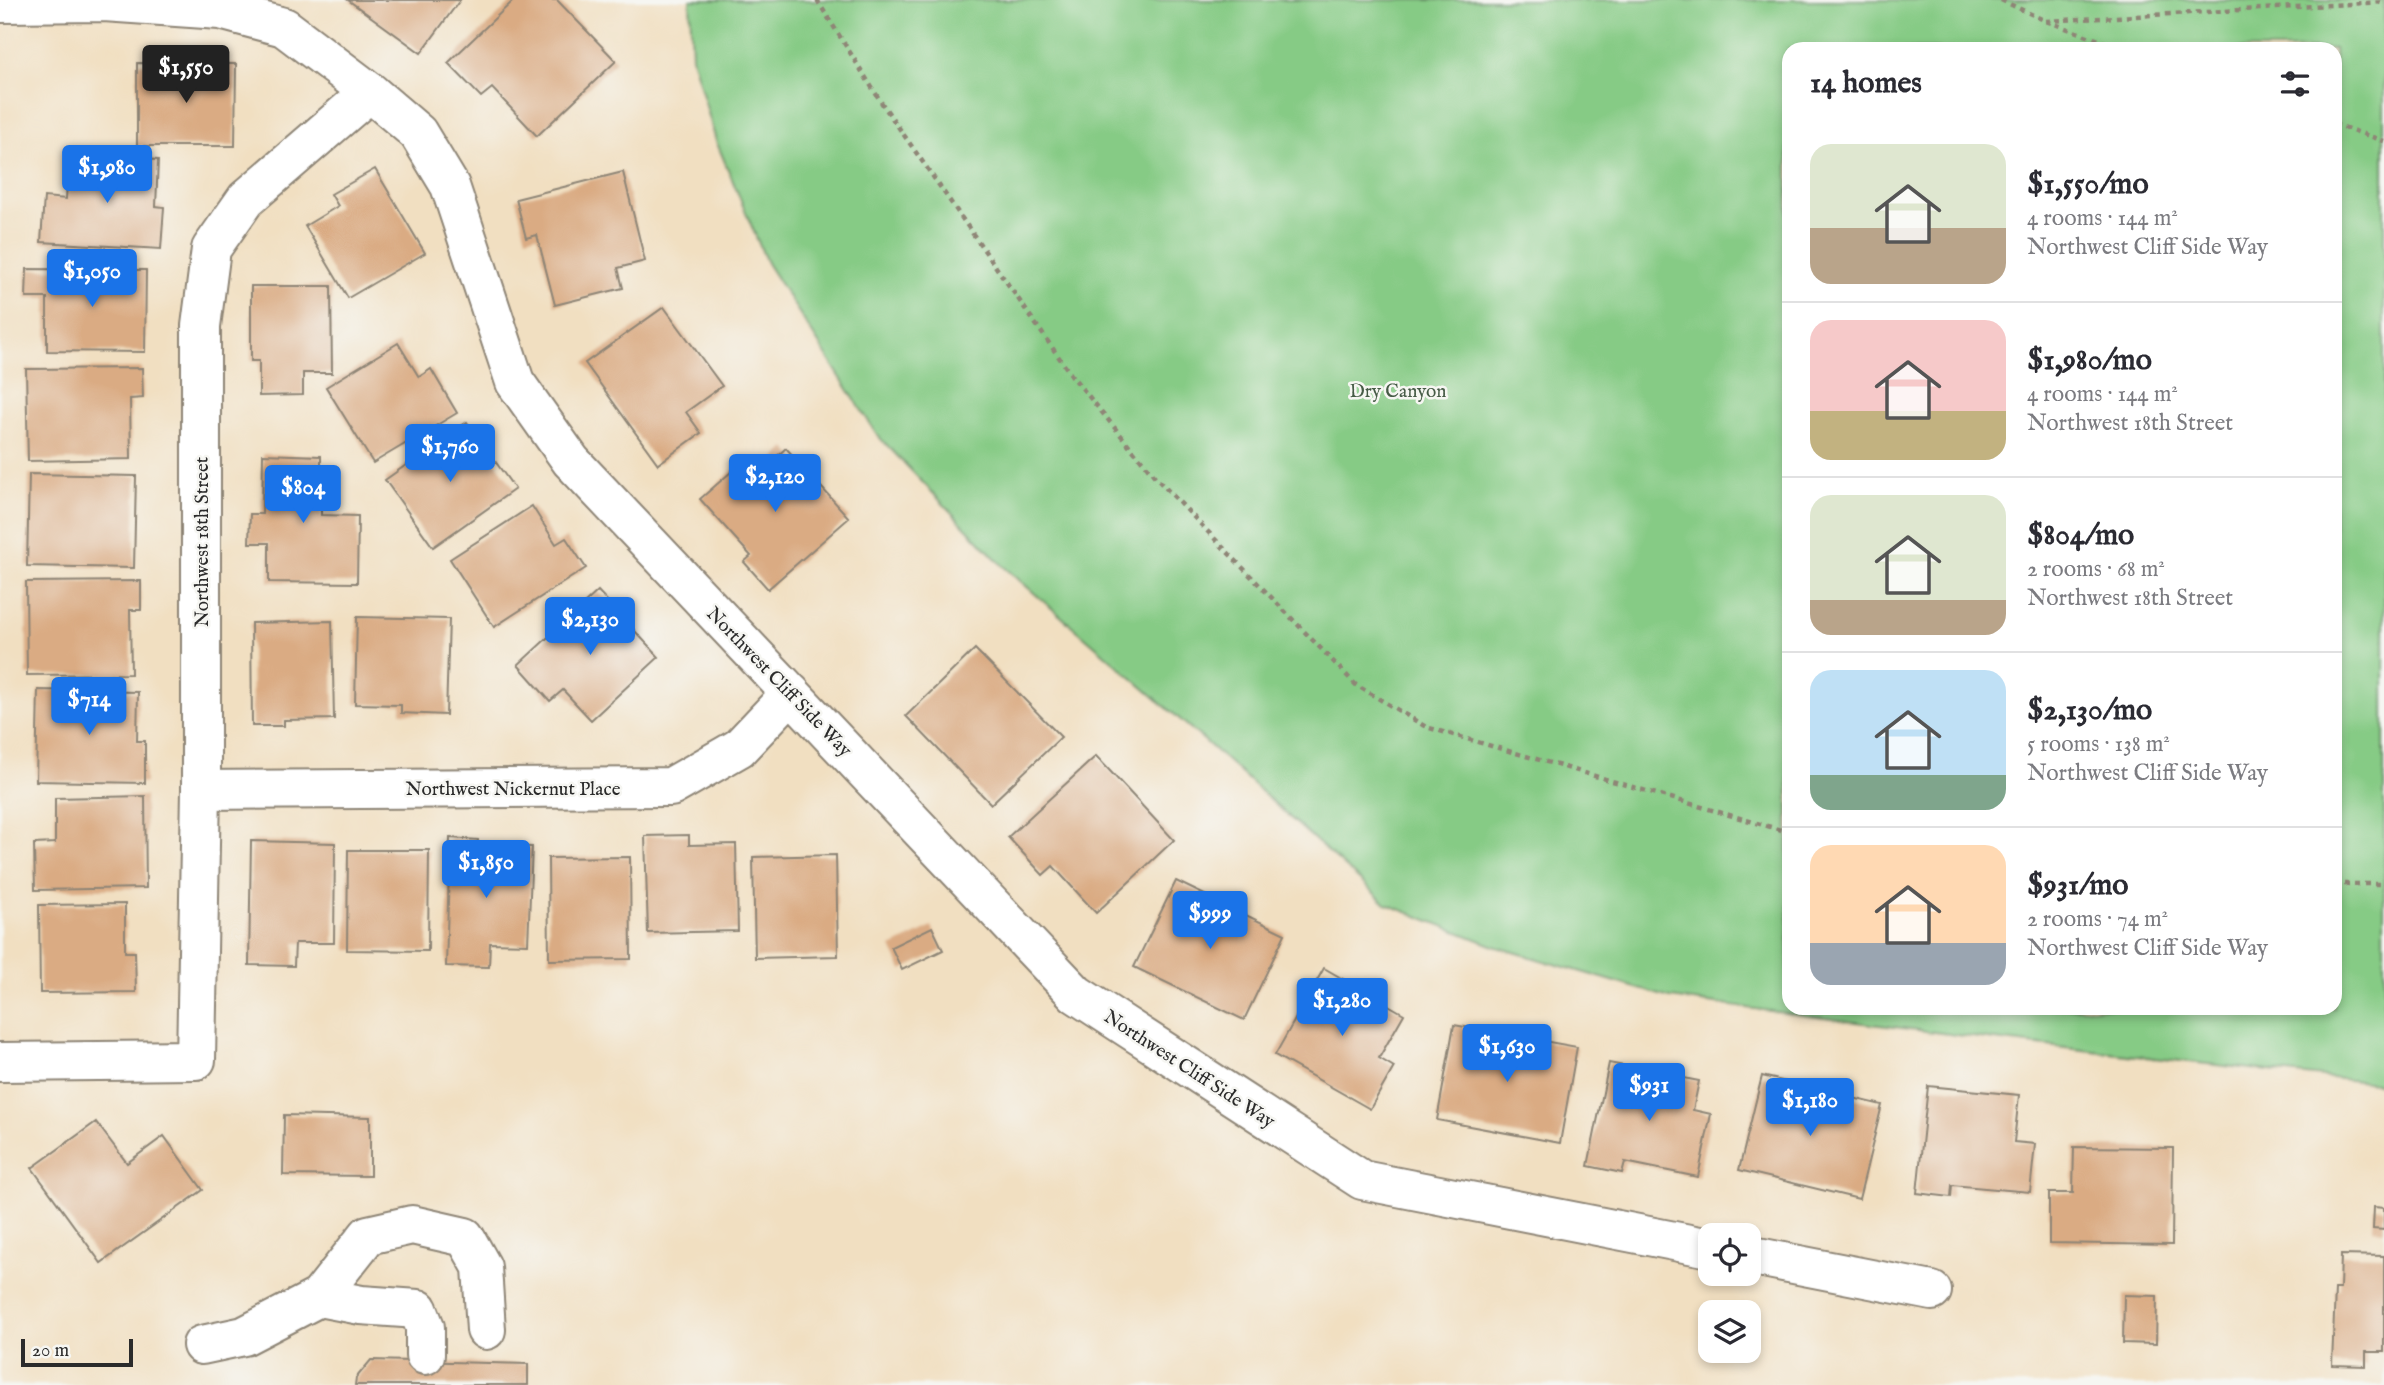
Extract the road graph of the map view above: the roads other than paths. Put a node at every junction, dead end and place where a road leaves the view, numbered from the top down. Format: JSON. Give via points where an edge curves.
{"nodes":[{"id":1,"x":104,"y":1,"type":"edge"},
{"id":2,"x":0,"y":4,"type":"edge"},
{"id":3,"x":370,"y":92,"type":"junction"},
{"id":4,"x":791,"y":693,"type":"junction"},
{"id":5,"x":201,"y":790,"type":"junction"},
{"id":6,"x":0,"y":1062,"type":"edge"},
{"id":7,"x":1698,"y":1246,"type":"edge"},
{"id":8,"x":1761,"y":1258,"type":"edge"},
{"id":9,"x":1932,"y":1291,"type":"dead end"},
{"id":10,"x":319,"y":1297,"type":"junction"},
{"id":11,"x":486,"y":1330,"type":"dead end"},
{"id":12,"x":202,"y":1345,"type":"dead end"},
{"id":13,"x":425,"y":1355,"type":"dead end"}],
"edges":[{"from":1,"to":2,"type":"street","name":"Northwest Cliff Side Way"},
{"from":1,"to":3,"type":"street","name":"Northwest Cliff Side Way","via":[[220,10],[284,27]]},
{"from":3,"to":4,"type":"street","name":"Northwest Cliff Side Way","via":[[418,133],[450,186],[515,382],[571,461]]},
{"from":3,"to":5,"type":"street","name":"Northwest 18th Street","via":[[246,199],[211,249],[201,326]]},
{"from":4,"to":5,"type":"street","name":"Northwest Nickernut Place","via":[[739,748],[671,787]]},
{"from":4,"to":7,"type":"street","name":"Northwest Cliff Side Way","via":[[1076,994],[1362,1180]]},
{"from":5,"to":6,"type":"street","name":"Northwest 18th Street","via":[[196,1060]]},
{"from":8,"to":9,"type":"street"},
{"from":10,"to":11,"type":"street","via":[[368,1235],[412,1225],[465,1237],[482,1267]]},
{"from":10,"to":12,"type":"street","via":[[244,1336]]},
{"from":10,"to":13,"type":"street","via":[[418,1308],[425,1327]]}]}
